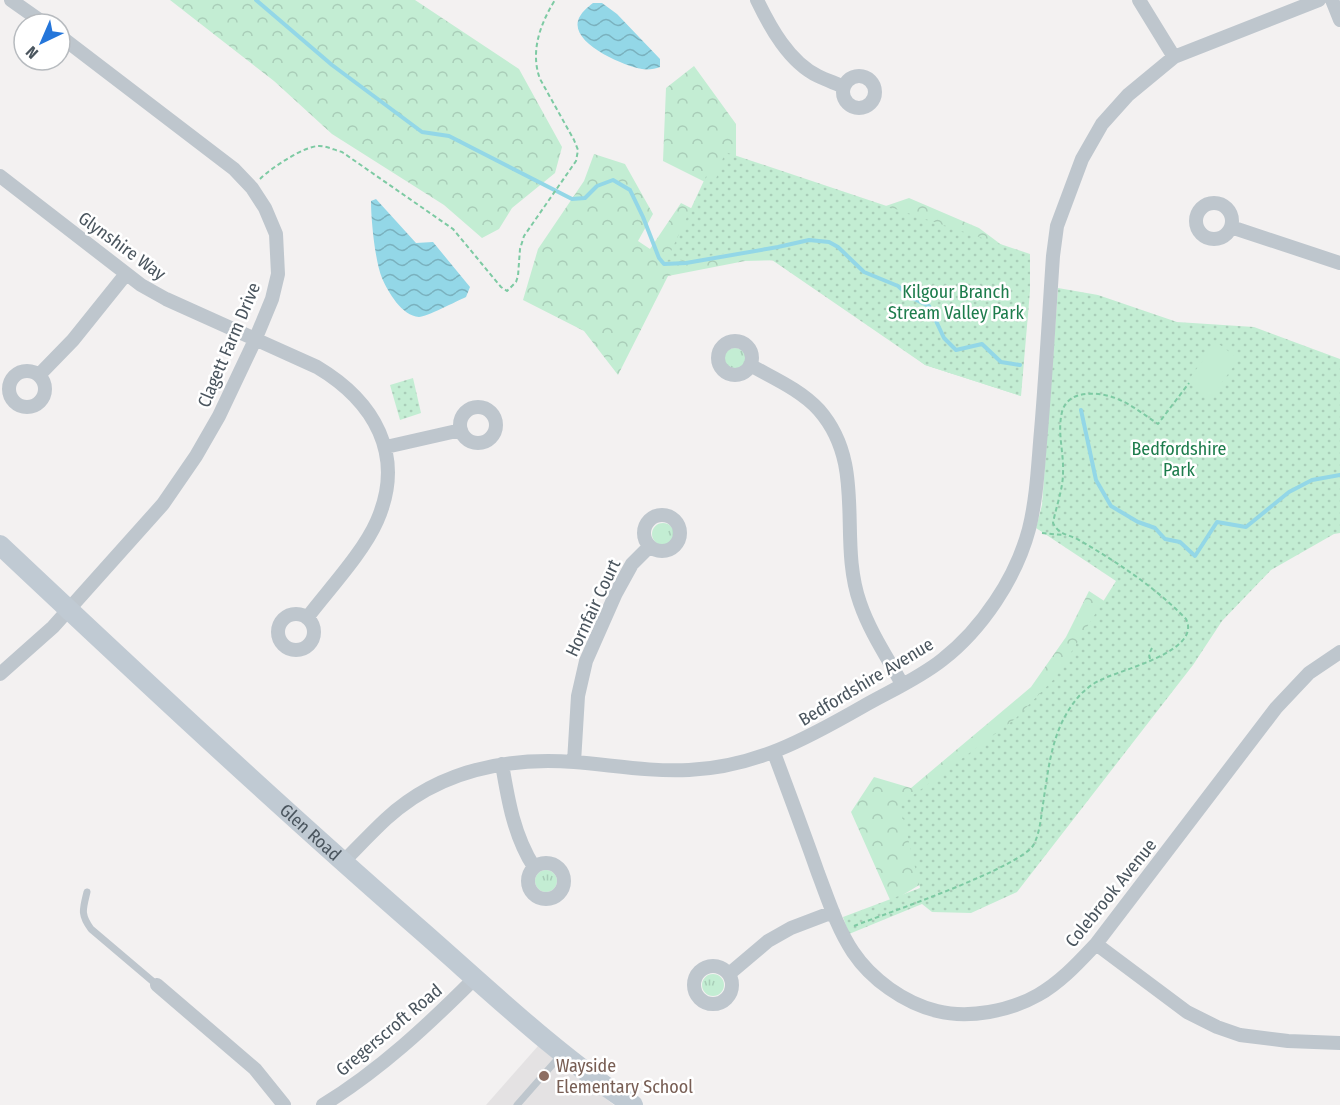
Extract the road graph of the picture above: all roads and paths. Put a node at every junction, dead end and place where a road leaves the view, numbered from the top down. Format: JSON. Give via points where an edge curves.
{"nodes":[{"id":1,"x":11,"y":0,"type":"edge"},
{"id":2,"x":555,"y":0,"type":"edge"},
{"id":3,"x":757,"y":0,"type":"edge"},
{"id":4,"x":1139,"y":0,"type":"edge"},
{"id":5,"x":1319,"y":0,"type":"edge"},
{"id":6,"x":1332,"y":0,"type":"edge"},
{"id":7,"x":28,"y":12,"type":"edge"},
{"id":8,"x":1340,"y":20,"type":"edge"},
{"id":9,"x":72,"y":45,"type":"edge"},
{"id":10,"x":1174,"y":57,"type":"junction"},
{"id":11,"x":844,"y":87,"type":"dead end"},
{"id":12,"x":0,"y":176,"type":"edge"},
{"id":13,"x":252,"y":188,"type":"junction"},
{"id":14,"x":1231,"y":227,"type":"dead end"},
{"id":15,"x":1340,"y":263,"type":"edge"},
{"id":16,"x":126,"y":274,"type":"junction"},
{"id":17,"x":255,"y":340,"type":"junction"},
{"id":18,"x":750,"y":365,"type":"dead end"},
{"id":19,"x":39,"y":375,"type":"dead end"},
{"id":20,"x":1189,"y":383,"type":"dead end"},
{"id":21,"x":461,"y":430,"type":"dead end"},
{"id":22,"x":386,"y":447,"type":"junction"},
{"id":23,"x":1028,"y":531,"type":"junction"},
{"id":24,"x":1063,"y":535,"type":"junction"},
{"id":25,"x":0,"y":545,"type":"edge"},
{"id":26,"x":650,"y":547,"type":"dead end"},
{"id":27,"x":68,"y":609,"type":"junction"},
{"id":28,"x":307,"y":618,"type":"dead end"},
{"id":29,"x":1152,"y":648,"type":"dead end"},
{"id":30,"x":1340,"y":652,"type":"edge"},
{"id":31,"x":1150,"y":660,"type":"junction"},
{"id":32,"x":0,"y":674,"type":"edge"},
{"id":33,"x":902,"y":684,"type":"junction"},
{"id":34,"x":774,"y":753,"type":"junction"},
{"id":35,"x":574,"y":762,"type":"junction"},
{"id":36,"x":502,"y":764,"type":"junction"},
{"id":37,"x":344,"y":862,"type":"junction"},
{"id":38,"x":534,"y":867,"type":"dead end"},
{"id":39,"x":87,"y":892,"type":"dead end"},
{"id":40,"x":833,"y":912,"type":"junction"},
{"id":41,"x":841,"y":931,"type":"junction"},
{"id":42,"x":1096,"y":944,"type":"junction"},
{"id":43,"x":729,"y":974,"type":"dead end"},
{"id":44,"x":475,"y":978,"type":"junction"},
{"id":45,"x":157,"y":985,"type":"joint"},
{"id":46,"x":1340,"y":1043,"type":"edge"},
{"id":47,"x":563,"y":1053,"type":"junction"},
{"id":48,"x":284,"y":1105,"type":"edge"},
{"id":49,"x":322,"y":1105,"type":"edge"},
{"id":50,"x":517,"y":1105,"type":"edge"},
{"id":51,"x":633,"y":1105,"type":"edge"}],
"edges":[{"from":1,"to":7,"type":"street"},
{"from":2,"to":13,"type":"path","via":[[538,38],[537,69],[578,150],[576,161],[524,236],[518,276],[507,291],[453,229],[342,152],[310,147],[269,171]]},
{"from":3,"to":11,"type":"street","via":[[766,20],[799,63],[816,76]]},
{"from":4,"to":10,"type":"street"},
{"from":5,"to":10,"type":"street","name":"Bedfordshire Avenue"},
{"from":6,"to":8,"type":"street"},
{"from":9,"to":13,"type":"street","name":"Clagett Farm Drive","via":[[234,169]]},
{"from":10,"to":23,"type":"street","name":"Bedfordshire Avenue","via":[[1128,95],[1102,124],[1082,159],[1060,216],[1053,256],[1037,477]]},
{"from":12,"to":16,"type":"street","name":"Glynshire Way"},
{"from":13,"to":17,"type":"street","name":"Clagett Farm Drive","via":[[266,208],[276,234],[278,254],[272,299]]},
{"from":14,"to":15,"type":"street"},
{"from":16,"to":17,"type":"street","name":"Glynshire Way","via":[[166,299]]},
{"from":16,"to":19,"type":"street"},
{"from":17,"to":22,"type":"street","name":"Glynshire Way","via":[[317,367],[353,392],[369,410]]},
{"from":17,"to":27,"type":"street","name":"Clagett Farm Drive","via":[[219,416],[163,504]]},
{"from":18,"to":33,"type":"street","via":[[818,409],[837,436],[848,469],[850,555],[859,602],[878,645]]},
{"from":20,"to":24,"type":"path","via":[[1158,424],[1124,402],[1103,394],[1076,396],[1067,403],[1062,411],[1060,437],[1063,474],[1053,523]]},
{"from":21,"to":22,"type":"street"},
{"from":22,"to":28,"type":"street","name":"Glynshire Way","via":[[387,480],[376,522],[364,544]]},
{"from":23,"to":24,"type":"path"},
{"from":23,"to":33,"type":"street","name":"Bedfordshire Avenue","via":[[999,595],[974,628],[942,660]]},
{"from":24,"to":31,"type":"path","via":[[1130,572],[1186,619],[1189,624],[1183,640]]},
{"from":25,"to":27,"type":"main road","name":"Glen Road"},
{"from":26,"to":35,"type":"street","name":"Hornfair Court","via":[[632,564],[586,661],[578,696]]},
{"from":27,"to":32,"type":"street","name":"Clagett Farm Drive"},
{"from":27,"to":37,"type":"main road","name":"Glen Road"},
{"from":29,"to":31,"type":"path"},
{"from":30,"to":42,"type":"street","name":"Colebrook Avenue","via":[[1309,673],[1276,708]]},
{"from":31,"to":41,"type":"path","via":[[1101,679],[1067,713],[1051,750],[1040,826],[1028,853],[940,894]]},
{"from":33,"to":34,"type":"street","name":"Bedfordshire Avenue"},
{"from":34,"to":35,"type":"street","name":"Bedfordshire Avenue","via":[[729,765],[688,770]]},
{"from":34,"to":40,"type":"street","name":"Colebrook Avenue"},
{"from":35,"to":36,"type":"street","name":"Bedfordshire Avenue","via":[[536,760]]},
{"from":36,"to":37,"type":"street","name":"Bedfordshire Avenue","via":[[452,776],[424,791],[387,818]]},
{"from":36,"to":38,"type":"street","via":[[523,851]]},
{"from":37,"to":44,"type":"main road","name":"Glen Road"},
{"from":39,"to":45,"type":"lane","via":[[84,920]]},
{"from":40,"to":41,"type":"street","name":"Colebrook Avenue"},
{"from":40,"to":43,"type":"street","via":[[768,941]]},
{"from":41,"to":42,"type":"street","name":"Colebrook Avenue","via":[[860,962],[880,982],[937,1011],[966,1013],[998,1010],[1038,995],[1070,972]]},
{"from":42,"to":46,"type":"street","via":[[1187,1012],[1216,1027],[1240,1035]]},
{"from":44,"to":47,"type":"main road","name":"Glen Road"},
{"from":44,"to":49,"type":"street","name":"Gregerscroft Road","via":[[386,1061]]},
{"from":45,"to":48,"type":"street","via":[[255,1069]]},
{"from":47,"to":50,"type":"lane"},
{"from":47,"to":51,"type":"main road","name":"Glen Road"}]}
